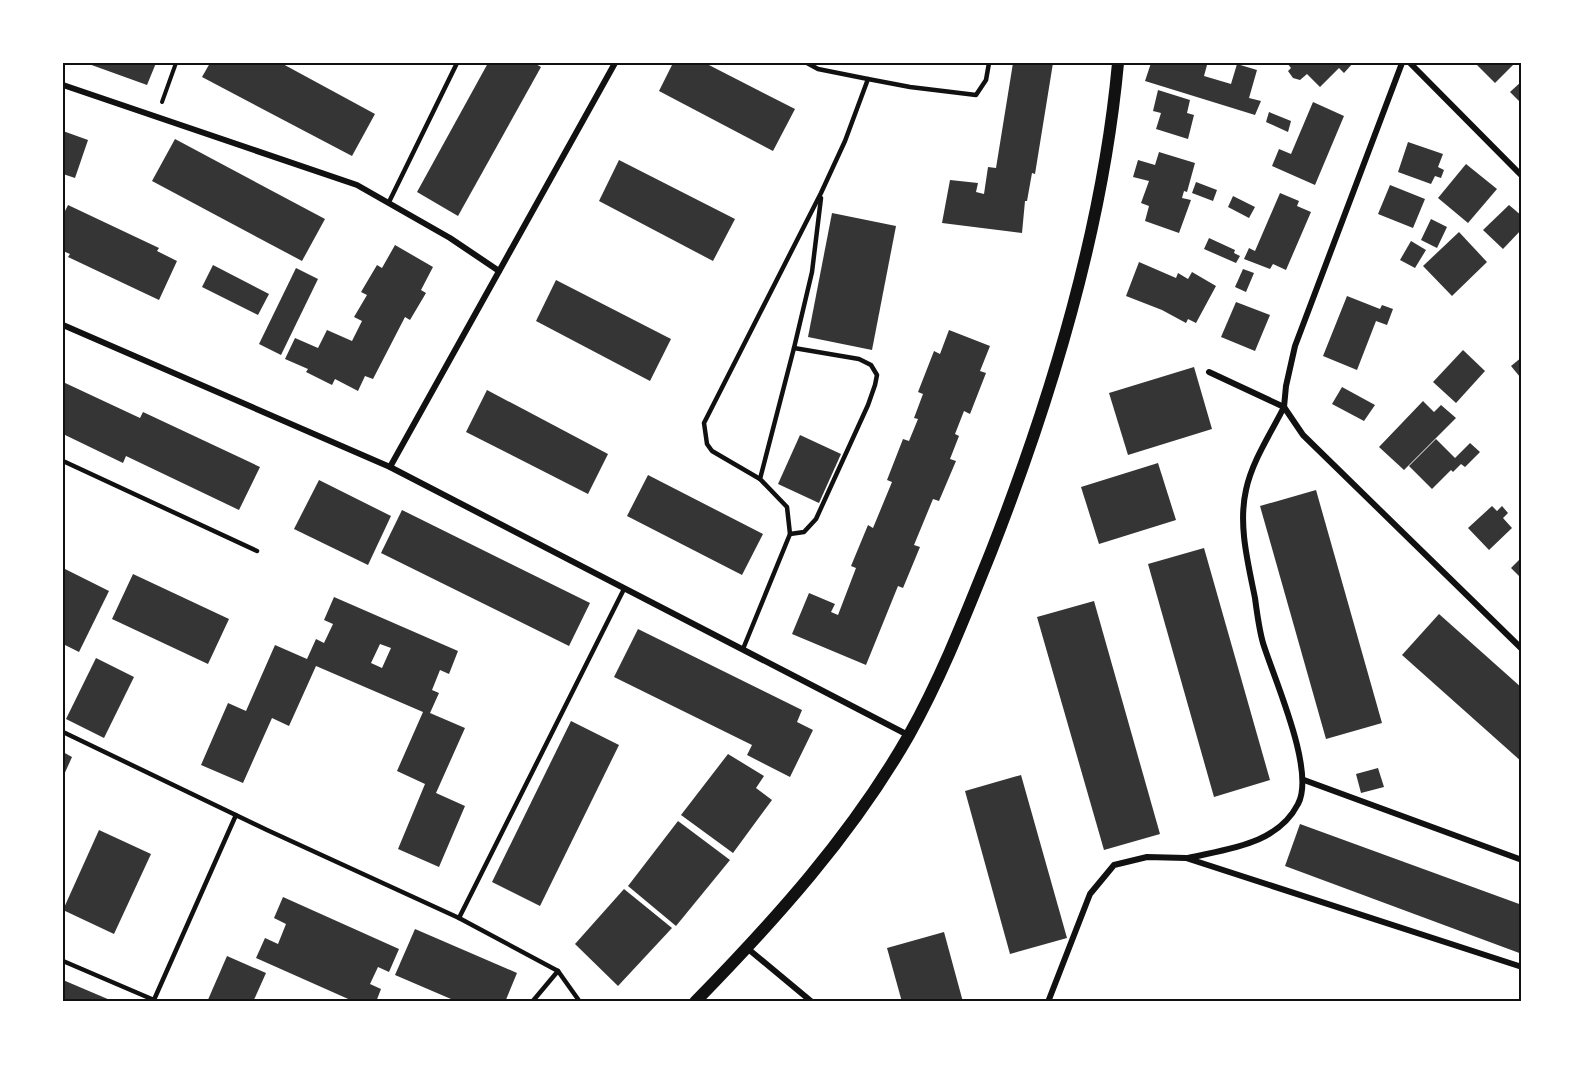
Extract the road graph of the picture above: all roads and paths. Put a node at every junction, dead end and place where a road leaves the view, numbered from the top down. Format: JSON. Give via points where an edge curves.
{"nodes":[{"id":1,"x":176,"y":63,"type":"edge"},
{"id":2,"x":457,"y":63,"type":"edge"},
{"id":3,"x":615,"y":63,"type":"edge"},
{"id":4,"x":807,"y":63,"type":"edge"},
{"id":5,"x":820,"y":63,"type":"edge"},
{"id":6,"x":989,"y":63,"type":"edge"},
{"id":7,"x":1118,"y":63,"type":"edge"},
{"id":8,"x":1402,"y":63,"type":"edge"},
{"id":9,"x":1410,"y":63,"type":"edge"},
{"id":10,"x":818,"y":69,"type":"junction"},
{"id":11,"x":868,"y":79,"type":"junction"},
{"id":12,"x":63,"y":85,"type":"edge"},
{"id":13,"x":157,"y":116,"type":"junction"},
{"id":14,"x":1522,"y":176,"type":"edge"},
{"id":15,"x":821,"y":193,"type":"junction"},
{"id":16,"x":389,"y":202,"type":"junction"},
{"id":17,"x":499,"y":271,"type":"junction"},
{"id":18,"x":63,"y":325,"type":"edge"},
{"id":19,"x":794,"y":348,"type":"junction"},
{"id":20,"x":1209,"y":372,"type":"dead end"},
{"id":21,"x":1284,"y":407,"type":"junction"},
{"id":22,"x":63,"y":460,"type":"edge"},
{"id":23,"x":390,"y":467,"type":"junction"},
{"id":24,"x":760,"y":479,"type":"junction"},
{"id":25,"x":790,"y":534,"type":"junction"},
{"id":26,"x":257,"y":550,"type":"dead end"},
{"id":27,"x":624,"y":589,"type":"junction"},
{"id":28,"x":743,"y":649,"type":"junction"},
{"id":29,"x":1522,"y":649,"type":"edge"},
{"id":30,"x":63,"y":732,"type":"edge"},
{"id":31,"x":908,"y":735,"type":"junction"},
{"id":32,"x":1304,"y":780,"type":"junction"},
{"id":33,"x":236,"y":815,"type":"junction"},
{"id":34,"x":1186,"y":858,"type":"junction"},
{"id":35,"x":1522,"y":861,"type":"edge"},
{"id":36,"x":459,"y":918,"type":"junction"},
{"id":37,"x":747,"y":948,"type":"junction"},
{"id":38,"x":63,"y":961,"type":"edge"},
{"id":39,"x":1522,"y":967,"type":"edge"},
{"id":40,"x":558,"y":971,"type":"junction"},
{"id":41,"x":153,"y":1001,"type":"edge"},
{"id":42,"x":532,"y":1002,"type":"edge"},
{"id":43,"x":580,"y":1002,"type":"edge"},
{"id":44,"x":695,"y":1002,"type":"edge"},
{"id":45,"x":813,"y":1002,"type":"edge"},
{"id":46,"x":1048,"y":1002,"type":"edge"}],
"edges":[{"from":1,"to":13,"type":"path"},
{"from":2,"to":16,"type":"lane"},
{"from":3,"to":17,"type":"street"},
{"from":4,"to":10,"type":"lane"},
{"from":5,"to":10,"type":"lane"},
{"from":6,"to":11,"type":"lane","via":[[986,80],[976,96]]},
{"from":7,"to":31,"type":"main road","via":[[1114,111],[1083,268],[1038,422],[957,638]]},
{"from":8,"to":21,"type":"street","via":[[1295,346]]},
{"from":9,"to":14,"type":"street"},
{"from":10,"to":11,"type":"lane"},
{"from":11,"to":15,"type":"lane"},
{"from":12,"to":13,"type":"street"},
{"from":13,"to":16,"type":"street","via":[[327,173]]},
{"from":15,"to":19,"type":"lane","via":[[812,272]]},
{"from":15,"to":24,"type":"lane","via":[[704,423],[712,452]]},
{"from":16,"to":17,"type":"street"},
{"from":17,"to":23,"type":"street"},
{"from":18,"to":23,"type":"street"},
{"from":19,"to":24,"type":"lane"},
{"from":19,"to":25,"type":"lane","via":[[859,359],[871,365],[877,375],[868,405],[816,519],[804,532]]},
{"from":20,"to":21,"type":"street"},
{"from":21,"to":29,"type":"street","via":[[1303,435]]},
{"from":21,"to":32,"type":"street","via":[[1256,461],[1243,514],[1262,641],[1288,712]]},
{"from":22,"to":26,"type":"lane"},
{"from":23,"to":27,"type":"street"},
{"from":24,"to":25,"type":"lane","via":[[787,507]]},
{"from":25,"to":28,"type":"lane"},
{"from":27,"to":28,"type":"street"},
{"from":27,"to":36,"type":"lane"},
{"from":28,"to":31,"type":"street"},
{"from":30,"to":33,"type":"lane"},
{"from":31,"to":37,"type":"main road","via":[[855,818],[795,896]]},
{"from":32,"to":34,"type":"street","via":[[1299,803],[1284,825],[1250,844]]},
{"from":32,"to":35,"type":"street"},
{"from":33,"to":36,"type":"lane"},
{"from":33,"to":41,"type":"lane"},
{"from":34,"to":39,"type":"street"},
{"from":34,"to":46,"type":"street","via":[[1147,857],[1114,865],[1090,894]]},
{"from":36,"to":40,"type":"lane"},
{"from":37,"to":44,"type":"main road"},
{"from":37,"to":45,"type":"street"},
{"from":38,"to":41,"type":"lane"},
{"from":40,"to":42,"type":"lane"},
{"from":40,"to":43,"type":"lane"}]}
